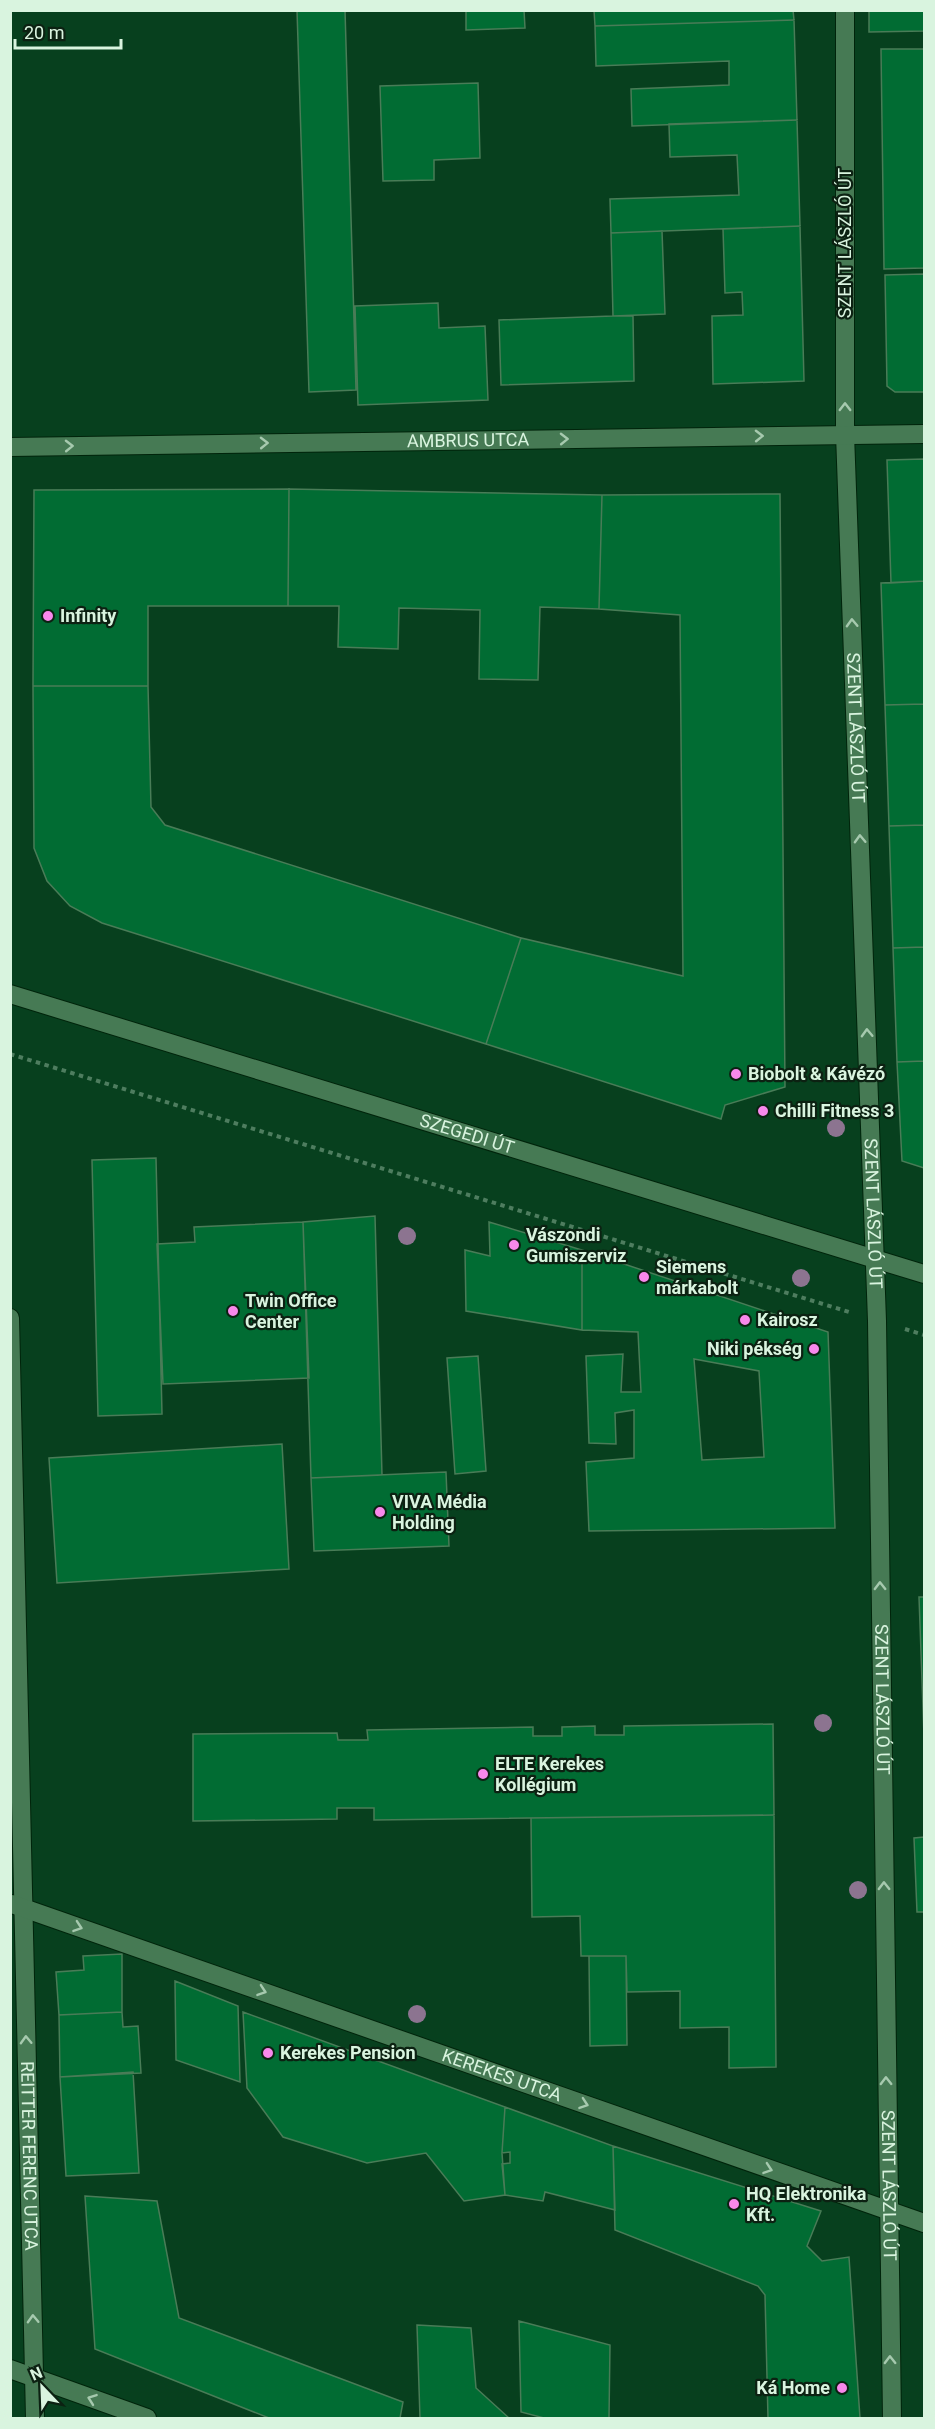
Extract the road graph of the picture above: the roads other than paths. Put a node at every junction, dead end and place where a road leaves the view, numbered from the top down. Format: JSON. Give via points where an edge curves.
{"nodes":[{"id":1,"x":845,"y":10,"type":"edge"},
{"id":2,"x":845,"y":434,"type":"junction"},
{"id":3,"x":924,"y":434,"type":"edge"},
{"id":4,"x":10,"y":447,"type":"edge"},
{"id":5,"x":10,"y":994,"type":"edge"},
{"id":6,"x":875,"y":1260,"type":"junction"},
{"id":7,"x":924,"y":1274,"type":"edge"},
{"id":8,"x":10,"y":1318,"type":"edge"},
{"id":9,"x":13,"y":1520,"type":"edge"},
{"id":10,"x":16,"y":1905,"type":"edge"},
{"id":11,"x":888,"y":2211,"type":"junction"},
{"id":12,"x":924,"y":2223,"type":"edge"},
{"id":13,"x":10,"y":2369,"type":"edge"},
{"id":14,"x":35,"y":2378,"type":"junction"},
{"id":15,"x":35,"y":2418,"type":"edge"},
{"id":16,"x":147,"y":2418,"type":"edge"},
{"id":17,"x":892,"y":2418,"type":"edge"}],
"edges":[{"from":2,"to":1,"type":"street","name":"SZENT LÁSZLÓ ÚT","one_way":true},
{"from":2,"to":3,"type":"street","name":"AMBRUS UTCA"},
{"from":4,"to":2,"type":"street","name":"AMBRUS UTCA","one_way":true},
{"from":6,"to":2,"type":"street","name":"SZENT LÁSZLÓ ÚT","one_way":true},
{"from":5,"to":6,"type":"street","name":"SZEGEDI ÚT"},
{"from":6,"to":7,"type":"street","name":"SZEGEDI ÚT"},
{"from":11,"to":6,"type":"street","name":"SZENT LÁSZLÓ ÚT","one_way":true},
{"from":8,"to":9,"type":"street","name":"REITTER FERENC UTCA"},
{"from":9,"to":10,"type":"street","name":"REITTER FERENC UTCA"},
{"from":10,"to":11,"type":"street","name":"KEREKES UTCA","one_way":true},
{"from":14,"to":10,"type":"street","name":"REITTER FERENC UTCA","one_way":true},
{"from":11,"to":12,"type":"street","name":"KEREKES UTCA"},
{"from":17,"to":11,"type":"street","name":"SZENT LÁSZLÓ ÚT","one_way":true},
{"from":13,"to":14,"type":"street"},
{"from":14,"to":15,"type":"street","name":"REITTER FERENC UTCA"},
{"from":16,"to":14,"type":"street","one_way":true}]}
